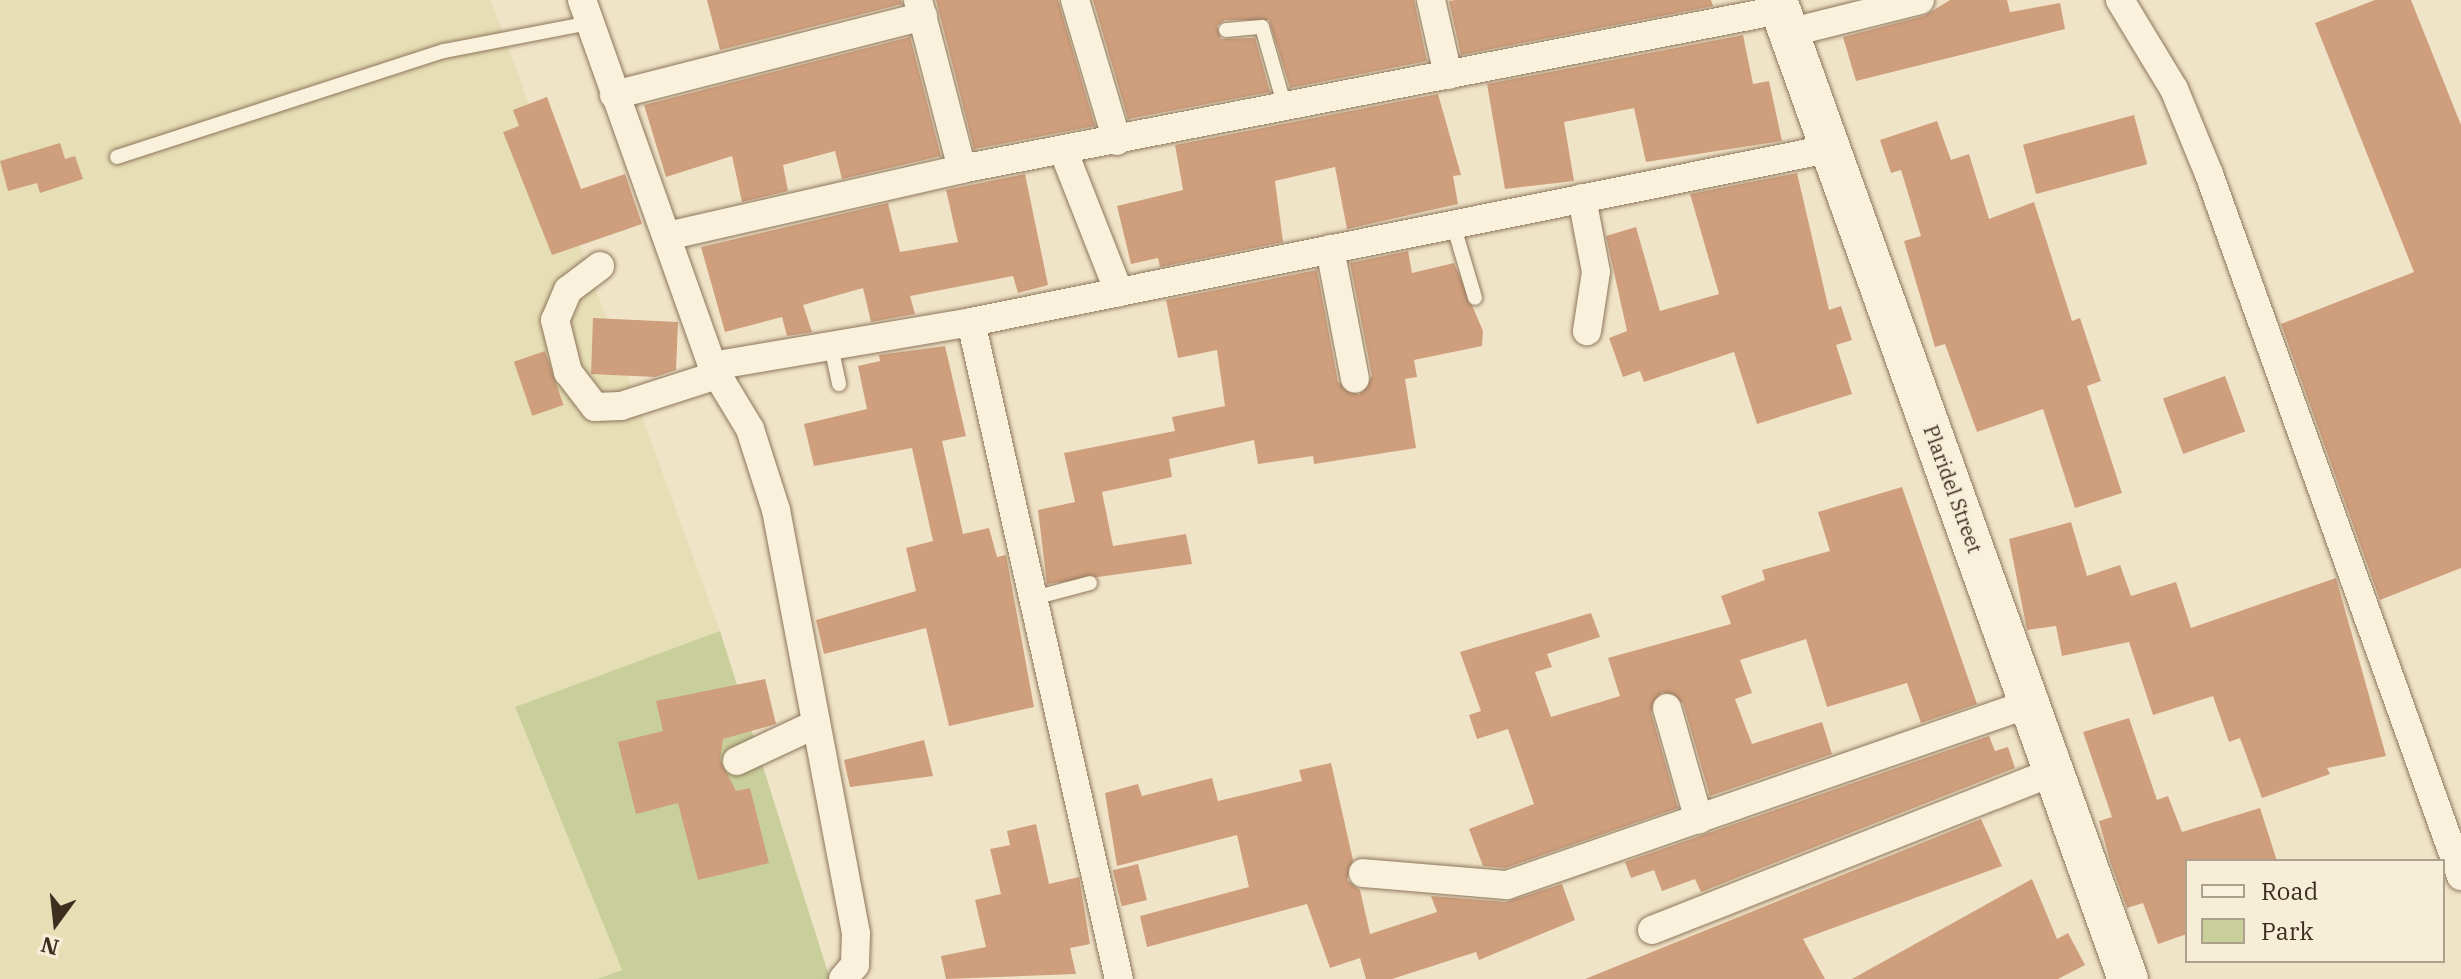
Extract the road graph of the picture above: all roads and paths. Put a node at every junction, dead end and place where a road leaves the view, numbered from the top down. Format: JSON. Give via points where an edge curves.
{"nodes":[{"id":1,"x":1075,"y":0,"type":"edge"},
{"id":2,"x":1431,"y":0,"type":"edge"},
{"id":3,"x":1920,"y":0,"type":"edge"},
{"id":4,"x":2120,"y":0,"type":"edge"},
{"id":5,"x":920,"y":8,"type":"edge"},
{"id":6,"x":586,"y":12,"type":"edge"},
{"id":7,"x":1781,"y":14,"type":"edge"},
{"id":8,"x":1226,"y":30,"type":"dead end"},
{"id":9,"x":1448,"y":75,"type":"junction"},
{"id":10,"x":614,"y":95,"type":"junction"},
{"id":11,"x":1285,"y":107,"type":"junction"},
{"id":12,"x":1117,"y":141,"type":"junction"},
{"id":13,"x":1828,"y":149,"type":"junction"},
{"id":14,"x":1063,"y":150,"type":"junction"},
{"id":15,"x":117,"y":157,"type":"dead end"},
{"id":16,"x":961,"y":169,"type":"junction"},
{"id":17,"x":1582,"y":198,"type":"junction"},
{"id":18,"x":1453,"y":224,"type":"junction"},
{"id":19,"x":667,"y":236,"type":"junction"},
{"id":20,"x":1330,"y":249,"type":"junction"},
{"id":21,"x":600,"y":266,"type":"dead end"},
{"id":22,"x":1119,"y":292,"type":"junction"},
{"id":23,"x":1475,"y":298,"type":"dead end"},
{"id":24,"x":971,"y":322,"type":"junction"},
{"id":25,"x":1587,"y":331,"type":"dead end"},
{"id":26,"x":831,"y":346,"type":"junction"},
{"id":27,"x":715,"y":370,"type":"junction"},
{"id":28,"x":1355,"y":379,"type":"dead end"},
{"id":29,"x":839,"y":384,"type":"dead end"},
{"id":30,"x":1090,"y":583,"type":"dead end"},
{"id":31,"x":1034,"y":598,"type":"junction"},
{"id":32,"x":2031,"y":703,"type":"junction"},
{"id":33,"x":1667,"y":708,"type":"dead end"},
{"id":34,"x":814,"y":725,"type":"junction"},
{"id":35,"x":737,"y":761,"type":"dead end"},
{"id":36,"x":2055,"y":771,"type":"junction"},
{"id":37,"x":1699,"y":820,"type":"junction"},
{"id":38,"x":1363,"y":873,"type":"dead end"},
{"id":39,"x":2461,"y":876,"type":"edge"},
{"id":40,"x":1652,"y":930,"type":"dead end"},
{"id":41,"x":843,"y":979,"type":"edge"},
{"id":42,"x":1119,"y":979,"type":"edge"},
{"id":43,"x":2128,"y":979,"type":"edge"}],
"edges":[{"from":1,"to":12,"type":"street"},
{"from":2,"to":9,"type":"street"},
{"from":3,"to":7,"type":"street"},
{"from":4,"to":39,"type":"street","via":[[2174,89],[2209,174]]},
{"from":5,"to":10,"type":"street"},
{"from":5,"to":16,"type":"street"},
{"from":6,"to":10,"type":"street"},
{"from":6,"to":15,"type":"lane","via":[[444,51]]},
{"from":7,"to":9,"type":"street"},
{"from":7,"to":13,"type":"street","name":"Plaridel Street"},
{"from":8,"to":11,"type":"lane","via":[[1265,31]]},
{"from":9,"to":11,"type":"street"},
{"from":10,"to":19,"type":"street"},
{"from":11,"to":12,"type":"street"},
{"from":12,"to":14,"type":"street"},
{"from":13,"to":17,"type":"street"},
{"from":13,"to":32,"type":"street","name":"Plaridel Street"},
{"from":14,"to":16,"type":"street"},
{"from":14,"to":22,"type":"street"},
{"from":16,"to":19,"type":"street"},
{"from":17,"to":18,"type":"street"},
{"from":17,"to":25,"type":"street","via":[[1596,272]]},
{"from":18,"to":20,"type":"street"},
{"from":18,"to":23,"type":"lane"},
{"from":19,"to":27,"type":"street"},
{"from":20,"to":22,"type":"street"},
{"from":20,"to":28,"type":"street"},
{"from":21,"to":27,"type":"street","via":[[568,290],[555,320],[568,372],[595,407],[621,406]]},
{"from":22,"to":24,"type":"street"},
{"from":24,"to":26,"type":"street"},
{"from":24,"to":31,"type":"street"},
{"from":26,"to":27,"type":"street"},
{"from":26,"to":29,"type":"lane"},
{"from":27,"to":34,"type":"street","via":[[750,429],[776,510]]},
{"from":30,"to":31,"type":"lane"},
{"from":31,"to":42,"type":"street"},
{"from":32,"to":36,"type":"street","name":"Plaridel Street"},
{"from":32,"to":37,"type":"street"},
{"from":33,"to":37,"type":"street"},
{"from":34,"to":35,"type":"street"},
{"from":34,"to":41,"type":"street","via":[[856,934],[855,965]]},
{"from":36,"to":40,"type":"street"},
{"from":36,"to":43,"type":"street","name":"Plaridel Street"},
{"from":37,"to":38,"type":"street","via":[[1493,888]]}]}
